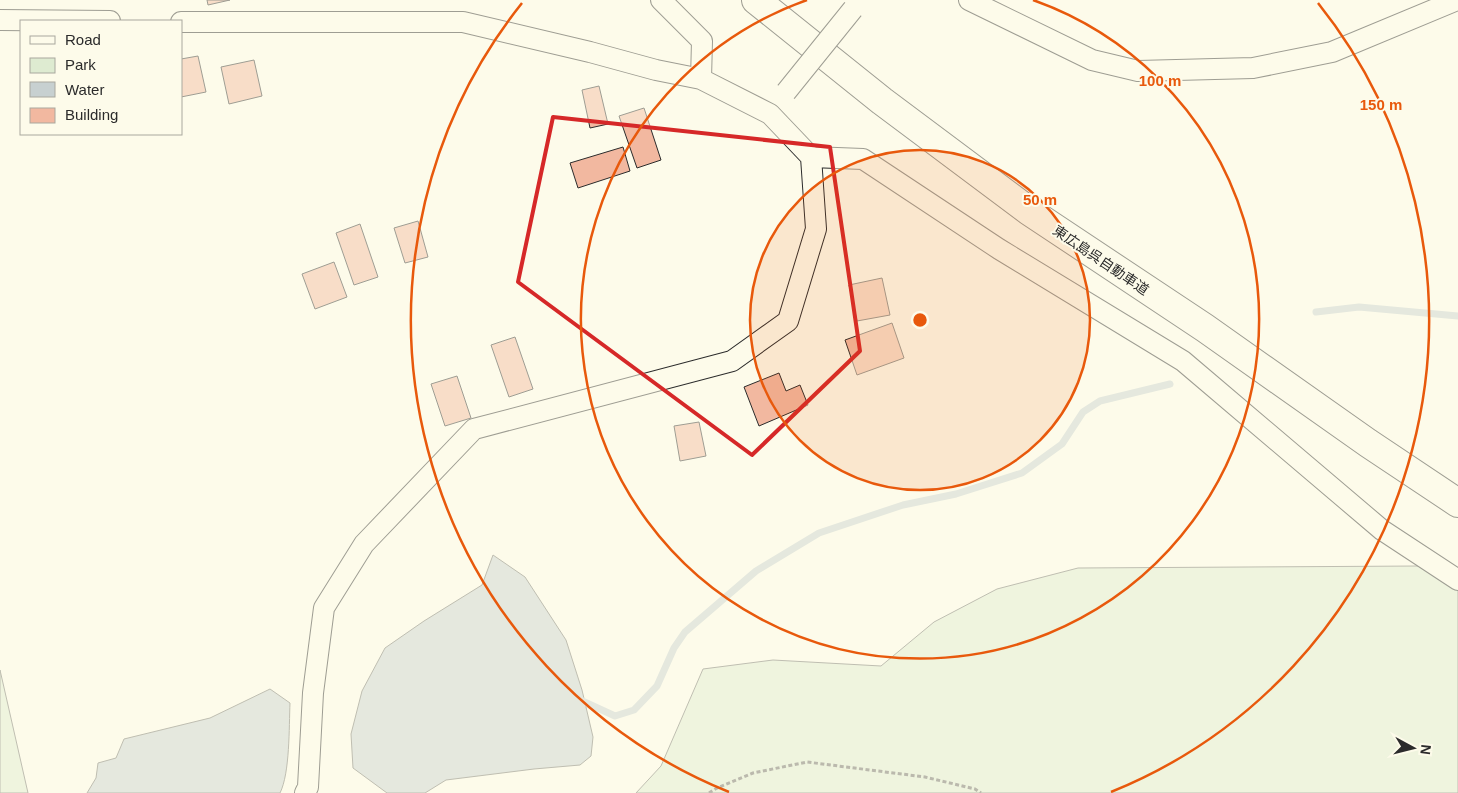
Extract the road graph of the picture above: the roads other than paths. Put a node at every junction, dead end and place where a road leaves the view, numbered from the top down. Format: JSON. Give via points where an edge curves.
{"nodes":[{"id":1,"x":661,"y":0,"type":"edge"},
{"id":2,"x":756,"y":0,"type":"edge"},
{"id":3,"x":968,"y":0,"type":"edge"},
{"id":4,"x":1458,"y":0,"type":"edge"},
{"id":5,"x":856,"y":5,"type":"edge"},
{"id":6,"x":0,"y":20,"type":"edge"},
{"id":7,"x":20,"y":20,"type":"edge"},
{"id":8,"x":182,"y":22,"type":"edge"},
{"id":9,"x":701,"y":79,"type":"junction"},
{"id":10,"x":770,"y":114,"type":"junction"},
{"id":11,"x":811,"y":158,"type":"junction"},
{"id":12,"x":1458,"y":503,"type":"edge"},
{"id":13,"x":1458,"y":580,"type":"edge"},
{"id":14,"x":305,"y":793,"type":"edge"}],
"edges":[{"from":1,"to":9,"type":"street","via":[[702,41]]},
{"from":2,"to":12,"type":"highway","name":"東広島呉自動車道","via":[[882,101],[1029,211]]},
{"from":3,"to":4,"type":"street","via":[[1092,60],[1138,71],[1253,68],[1332,52]]},
{"from":5,"to":10,"type":"street","bridge":true},
{"from":6,"to":7,"type":"street"},
{"from":8,"to":9,"type":"street","via":[[463,22]]},
{"from":9,"to":10,"type":"street"},
{"from":10,"to":11,"type":"street"},
{"from":11,"to":13,"type":"street","via":[[863,159],[999,249],[1183,361],[1382,530]]},
{"from":11,"to":14,"type":"street","via":[[816,229],[788,321],[732,361],[474,428],[364,544],[324,608]]}]}
